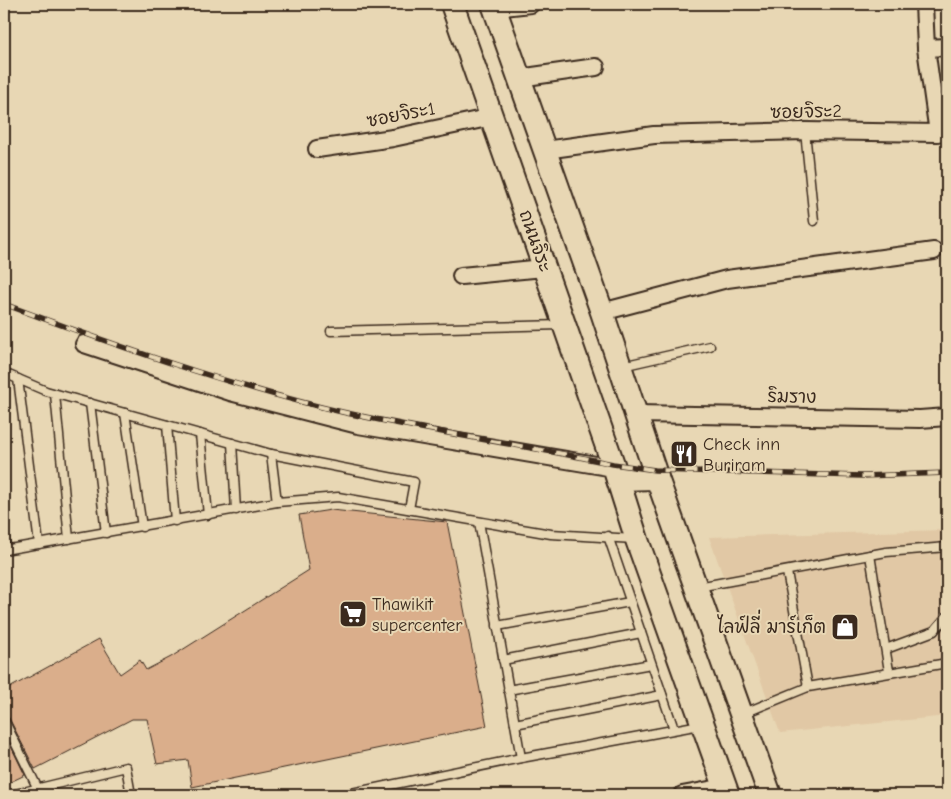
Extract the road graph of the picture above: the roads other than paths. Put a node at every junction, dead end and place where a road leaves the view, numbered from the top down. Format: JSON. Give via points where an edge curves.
{"nodes":[{"id":1,"x":452,"y":4,"type":"edge"},
{"id":2,"x":531,"y":4,"type":"edge"},
{"id":3,"x":924,"y":4,"type":"edge"},
{"id":4,"x":494,"y":6,"type":"edge"},
{"id":5,"x":947,"y":47,"type":"edge"},
{"id":6,"x":926,"y":48,"type":"junction"},
{"id":7,"x":596,"y":67,"type":"dead end"},
{"id":8,"x":519,"y":78,"type":"junction"},
{"id":9,"x":492,"y":117,"type":"junction"},
{"id":10,"x":805,"y":131,"type":"junction"},
{"id":11,"x":317,"y":149,"type":"dead end"},
{"id":12,"x":545,"y":150,"type":"junction"},
{"id":13,"x":814,"y":221,"type":"dead end"},
{"id":14,"x":934,"y":251,"type":"dead end"},
{"id":15,"x":544,"y":268,"type":"junction"},
{"id":16,"x":461,"y":276,"type":"dead end"},
{"id":17,"x":602,"y":312,"type":"junction"},
{"id":18,"x":564,"y":325,"type":"junction"},
{"id":19,"x":331,"y":331,"type":"dead end"},
{"id":20,"x":84,"y":344,"type":"dead end"},
{"id":21,"x":710,"y":346,"type":"dead end"},
{"id":22,"x":620,"y":366,"type":"junction"},
{"id":23,"x":4,"y":373,"type":"edge"},
{"id":24,"x":18,"y":379,"type":"junction"},
{"id":25,"x":55,"y":394,"type":"junction"},
{"id":26,"x":90,"y":403,"type":"junction"},
{"id":27,"x":125,"y":413,"type":"junction"},
{"id":28,"x":635,"y":414,"type":"junction"},
{"id":29,"x":947,"y":417,"type":"edge"},
{"id":30,"x":167,"y":425,"type":"junction"},
{"id":31,"x":200,"y":434,"type":"junction"},
{"id":32,"x":232,"y":443,"type":"junction"},
{"id":33,"x":271,"y":454,"type":"junction"},
{"id":34,"x":616,"y":473,"type":"junction"},
{"id":35,"x":657,"y":478,"type":"junction"},
{"id":36,"x":277,"y":502,"type":"junction"},
{"id":37,"x":409,"y":509,"type":"junction"},
{"id":38,"x":236,"y":510,"type":"junction"},
{"id":39,"x":208,"y":515,"type":"junction"},
{"id":40,"x":175,"y":521,"type":"junction"},
{"id":41,"x":479,"y":522,"type":"junction"},
{"id":42,"x":142,"y":527,"type":"junction"},
{"id":43,"x":106,"y":533,"type":"junction"},
{"id":44,"x":4,"y":536,"type":"edge"},
{"id":45,"x":608,"y":536,"type":"junction"},
{"id":46,"x":70,"y":539,"type":"junction"},
{"id":47,"x":637,"y":540,"type":"junction"},
{"id":48,"x":39,"y":544,"type":"junction"},
{"id":49,"x":947,"y":547,"type":"edge"},
{"id":50,"x":5,"y":550,"type":"edge"},
{"id":51,"x":870,"y":555,"type":"junction"},
{"id":52,"x":787,"y":572,"type":"junction"},
{"id":53,"x":696,"y":588,"type":"junction"},
{"id":54,"x":630,"y":602,"type":"junction"},
{"id":55,"x":947,"y":616,"type":"edge"},
{"id":56,"x":498,"y":626,"type":"junction"},
{"id":57,"x":641,"y":633,"type":"junction"},
{"id":58,"x":886,"y":649,"type":"junction"},
{"id":59,"x":503,"y":660,"type":"junction"},
{"id":60,"x":947,"y":663,"type":"edge"},
{"id":61,"x":651,"y":664,"type":"junction"},
{"id":62,"x":889,"y":671,"type":"junction"},
{"id":63,"x":808,"y":687,"type":"junction"},
{"id":64,"x":508,"y":690,"type":"junction"},
{"id":65,"x":662,"y":694,"type":"junction"},
{"id":66,"x":740,"y":715,"type":"junction"},
{"id":67,"x":4,"y":720,"type":"edge"},
{"id":68,"x":515,"y":724,"type":"junction"},
{"id":69,"x":704,"y":724,"type":"junction"},
{"id":70,"x":674,"y":729,"type":"junction"},
{"id":71,"x":521,"y":758,"type":"junction"},
{"id":72,"x":38,"y":789,"type":"junction"},
{"id":73,"x":726,"y":791,"type":"edge"},
{"id":74,"x":11,"y":795,"type":"edge"},
{"id":75,"x":131,"y":795,"type":"edge"},
{"id":76,"x":342,"y":795,"type":"edge"},
{"id":77,"x":682,"y":795,"type":"edge"},
{"id":78,"x":770,"y":795,"type":"edge"}],
"edges":[{"from":1,"to":9,"type":"main road","name":"ถนนจิระ"},
{"from":2,"to":4,"type":"street"},
{"from":3,"to":6,"type":"street","name":"ซอยจิระ2"},
{"from":4,"to":8,"type":"main road"},
{"from":5,"to":6,"type":"street"},
{"from":6,"to":10,"type":"street","name":"ซอยจิระ2","via":[[938,133]]},
{"from":7,"to":8,"type":"street"},
{"from":8,"to":12,"type":"main road"},
{"from":9,"to":11,"type":"street","name":"ซอยจิระ1","via":[[392,138]]},
{"from":9,"to":15,"type":"main road","name":"ถนนจิระ"},
{"from":10,"to":12,"type":"street","name":"ซอยจิระ2","via":[[654,135]]},
{"from":10,"to":13,"type":"lane"},
{"from":12,"to":17,"type":"main road"},
{"from":14,"to":17,"type":"street","via":[[727,279]]},
{"from":15,"to":16,"type":"street"},
{"from":15,"to":18,"type":"main road","name":"ถนนจิระ"},
{"from":17,"to":22,"type":"main road"},
{"from":18,"to":19,"type":"lane"},
{"from":18,"to":34,"type":"main road","name":"ถนนจิระ"},
{"from":20,"to":34,"type":"street","via":[[230,392],[358,425]]},
{"from":21,"to":22,"type":"lane"},
{"from":22,"to":28,"type":"main road"},
{"from":23,"to":24,"type":"lane"},
{"from":24,"to":25,"type":"lane"},
{"from":24,"to":48,"type":"lane"},
{"from":25,"to":26,"type":"lane"},
{"from":25,"to":46,"type":"lane"},
{"from":26,"to":27,"type":"lane"},
{"from":26,"to":43,"type":"lane"},
{"from":27,"to":30,"type":"lane"},
{"from":27,"to":42,"type":"lane"},
{"from":28,"to":29,"type":"street","name":"ริมราง"},
{"from":28,"to":35,"type":"main road"},
{"from":30,"to":31,"type":"lane"},
{"from":30,"to":40,"type":"lane"},
{"from":31,"to":32,"type":"lane"},
{"from":31,"to":39,"type":"lane"},
{"from":32,"to":33,"type":"lane"},
{"from":32,"to":38,"type":"lane"},
{"from":33,"to":36,"type":"lane"},
{"from":33,"to":37,"type":"lane","via":[[414,482]]},
{"from":34,"to":35,"type":"main road"},
{"from":34,"to":47,"type":"main road","name":"ถนนจิระ"},
{"from":35,"to":53,"type":"main road"},
{"from":36,"to":37,"type":"lane","via":[[338,497]]},
{"from":36,"to":38,"type":"lane"},
{"from":37,"to":41,"type":"lane"},
{"from":38,"to":39,"type":"lane"},
{"from":39,"to":40,"type":"lane"},
{"from":40,"to":42,"type":"lane"},
{"from":41,"to":45,"type":"lane","via":[[551,534]]},
{"from":41,"to":56,"type":"lane"},
{"from":42,"to":43,"type":"lane"},
{"from":43,"to":46,"type":"lane"},
{"from":44,"to":50,"type":"lane"},
{"from":45,"to":47,"type":"lane"},
{"from":45,"to":54,"type":"lane"},
{"from":46,"to":48,"type":"lane"},
{"from":47,"to":69,"type":"main road","name":"ถนนจิระ"},
{"from":48,"to":50,"type":"lane"},
{"from":49,"to":51,"type":"lane"},
{"from":51,"to":52,"type":"lane"},
{"from":51,"to":58,"type":"lane"},
{"from":52,"to":53,"type":"lane"},
{"from":52,"to":63,"type":"lane"},
{"from":53,"to":66,"type":"main road"},
{"from":54,"to":56,"type":"lane"},
{"from":54,"to":57,"type":"lane"},
{"from":55,"to":58,"type":"lane","via":[[934,631]]},
{"from":56,"to":59,"type":"lane"},
{"from":57,"to":59,"type":"lane"},
{"from":57,"to":61,"type":"lane"},
{"from":58,"to":62,"type":"lane"},
{"from":59,"to":64,"type":"lane"},
{"from":60,"to":62,"type":"lane"},
{"from":61,"to":64,"type":"lane"},
{"from":61,"to":65,"type":"lane"},
{"from":62,"to":63,"type":"lane"},
{"from":63,"to":66,"type":"lane"},
{"from":64,"to":68,"type":"lane"},
{"from":65,"to":68,"type":"lane"},
{"from":65,"to":70,"type":"lane"},
{"from":66,"to":78,"type":"main road"},
{"from":67,"to":72,"type":"lane"},
{"from":68,"to":71,"type":"lane"},
{"from":69,"to":70,"type":"lane"},
{"from":69,"to":73,"type":"main road","name":"ถนนจิระ"},
{"from":70,"to":71,"type":"lane"},
{"from":71,"to":76,"type":"lane"},
{"from":72,"to":74,"type":"lane"},
{"from":72,"to":75,"type":"lane","via":[[126,767]]},
{"from":73,"to":77,"type":"street"}]}
